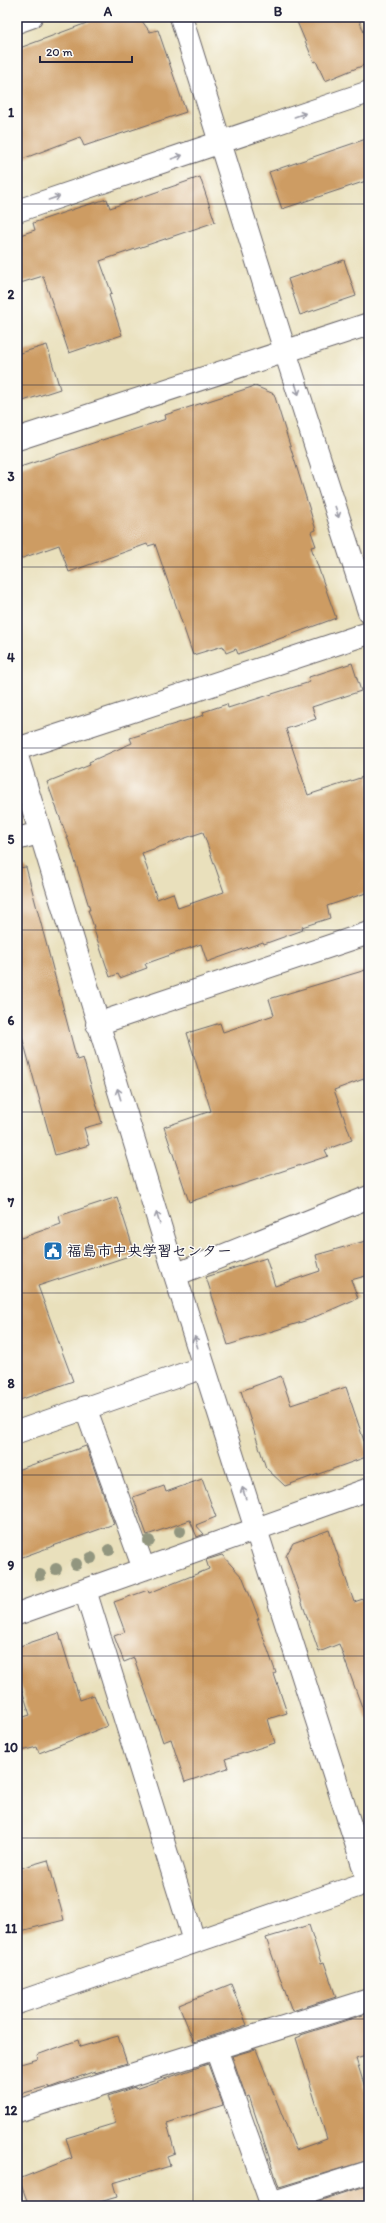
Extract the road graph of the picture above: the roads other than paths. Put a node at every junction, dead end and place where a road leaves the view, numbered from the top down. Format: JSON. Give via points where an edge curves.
{"nodes":[{"id":1,"x":31,"y":17,"type":"edge"},
{"id":2,"x":181,"y":17,"type":"edge"},
{"id":3,"x":17,"y":22,"type":"edge"},
{"id":4,"x":369,"y":92,"type":"edge"},
{"id":5,"x":219,"y":143,"type":"junction"},
{"id":6,"x":17,"y":210,"type":"edge"},
{"id":7,"x":369,"y":324,"type":"edge"},
{"id":8,"x":285,"y":352,"type":"junction"},
{"id":9,"x":17,"y":439,"type":"edge"},
{"id":10,"x":369,"y":612,"type":"edge"},
{"id":11,"x":369,"y":633,"type":"edge"},
{"id":12,"x":17,"y":749,"type":"edge"},
{"id":13,"x":17,"y":756,"type":"edge"},
{"id":14,"x":39,"y":833,"type":"junction"},
{"id":15,"x":17,"y":839,"type":"edge"},
{"id":16,"x":369,"y":933,"type":"edge"},
{"id":17,"x":98,"y":1024,"type":"junction"},
{"id":18,"x":369,"y":1197,"type":"edge"},
{"id":19,"x":175,"y":1275,"type":"junction"},
{"id":20,"x":204,"y":1367,"type":"junction"},
{"id":21,"x":85,"y":1407,"type":"junction"},
{"id":22,"x":17,"y":1432,"type":"edge"},
{"id":23,"x":369,"y":1488,"type":"edge"},
{"id":24,"x":255,"y":1530,"type":"junction"},
{"id":25,"x":144,"y":1569,"type":"junction"},
{"id":26,"x":85,"y":1590,"type":"junction"},
{"id":27,"x":17,"y":1614,"type":"edge"},
{"id":28,"x":369,"y":1883,"type":"edge"},
{"id":29,"x":194,"y":1941,"type":"junction"},
{"id":30,"x":369,"y":2000,"type":"edge"},
{"id":31,"x":17,"y":2003,"type":"edge"},
{"id":32,"x":216,"y":2049,"type":"junction"},
{"id":33,"x":17,"y":2111,"type":"edge"},
{"id":34,"x":369,"y":2172,"type":"edge"}],
"edges":[{"from":1,"to":3,"type":"street"},
{"from":2,"to":5,"type":"street"},
{"from":5,"to":4,"type":"street","one_way":true},
{"from":6,"to":5,"type":"street","one_way":true},
{"from":5,"to":8,"type":"street"},
{"from":7,"to":8,"type":"street"},
{"from":8,"to":9,"type":"street"},
{"from":8,"to":10,"type":"street","one_way":true},
{"from":11,"to":12,"type":"street"},
{"from":13,"to":14,"type":"street"},
{"from":14,"to":15,"type":"street"},
{"from":14,"to":17,"type":"street"},
{"from":16,"to":17,"type":"street"},
{"from":19,"to":17,"type":"street","one_way":true},
{"from":18,"to":19,"type":"street"},
{"from":20,"to":19,"type":"street","one_way":true},
{"from":20,"to":21,"type":"street"},
{"from":24,"to":20,"type":"street","one_way":true},
{"from":21,"to":22,"type":"street"},
{"from":21,"to":25,"type":"street"},
{"from":23,"to":24,"type":"street"},
{"from":24,"to":25,"type":"street"},
{"from":24,"to":28,"type":"street"},
{"from":25,"to":26,"type":"street"},
{"from":26,"to":27,"type":"street"},
{"from":26,"to":29,"type":"street"},
{"from":28,"to":29,"type":"street"},
{"from":29,"to":31,"type":"street"},
{"from":30,"to":32,"type":"street"},
{"from":32,"to":33,"type":"street"},
{"from":32,"to":34,"type":"street","via":[[271,2203]]}]}
